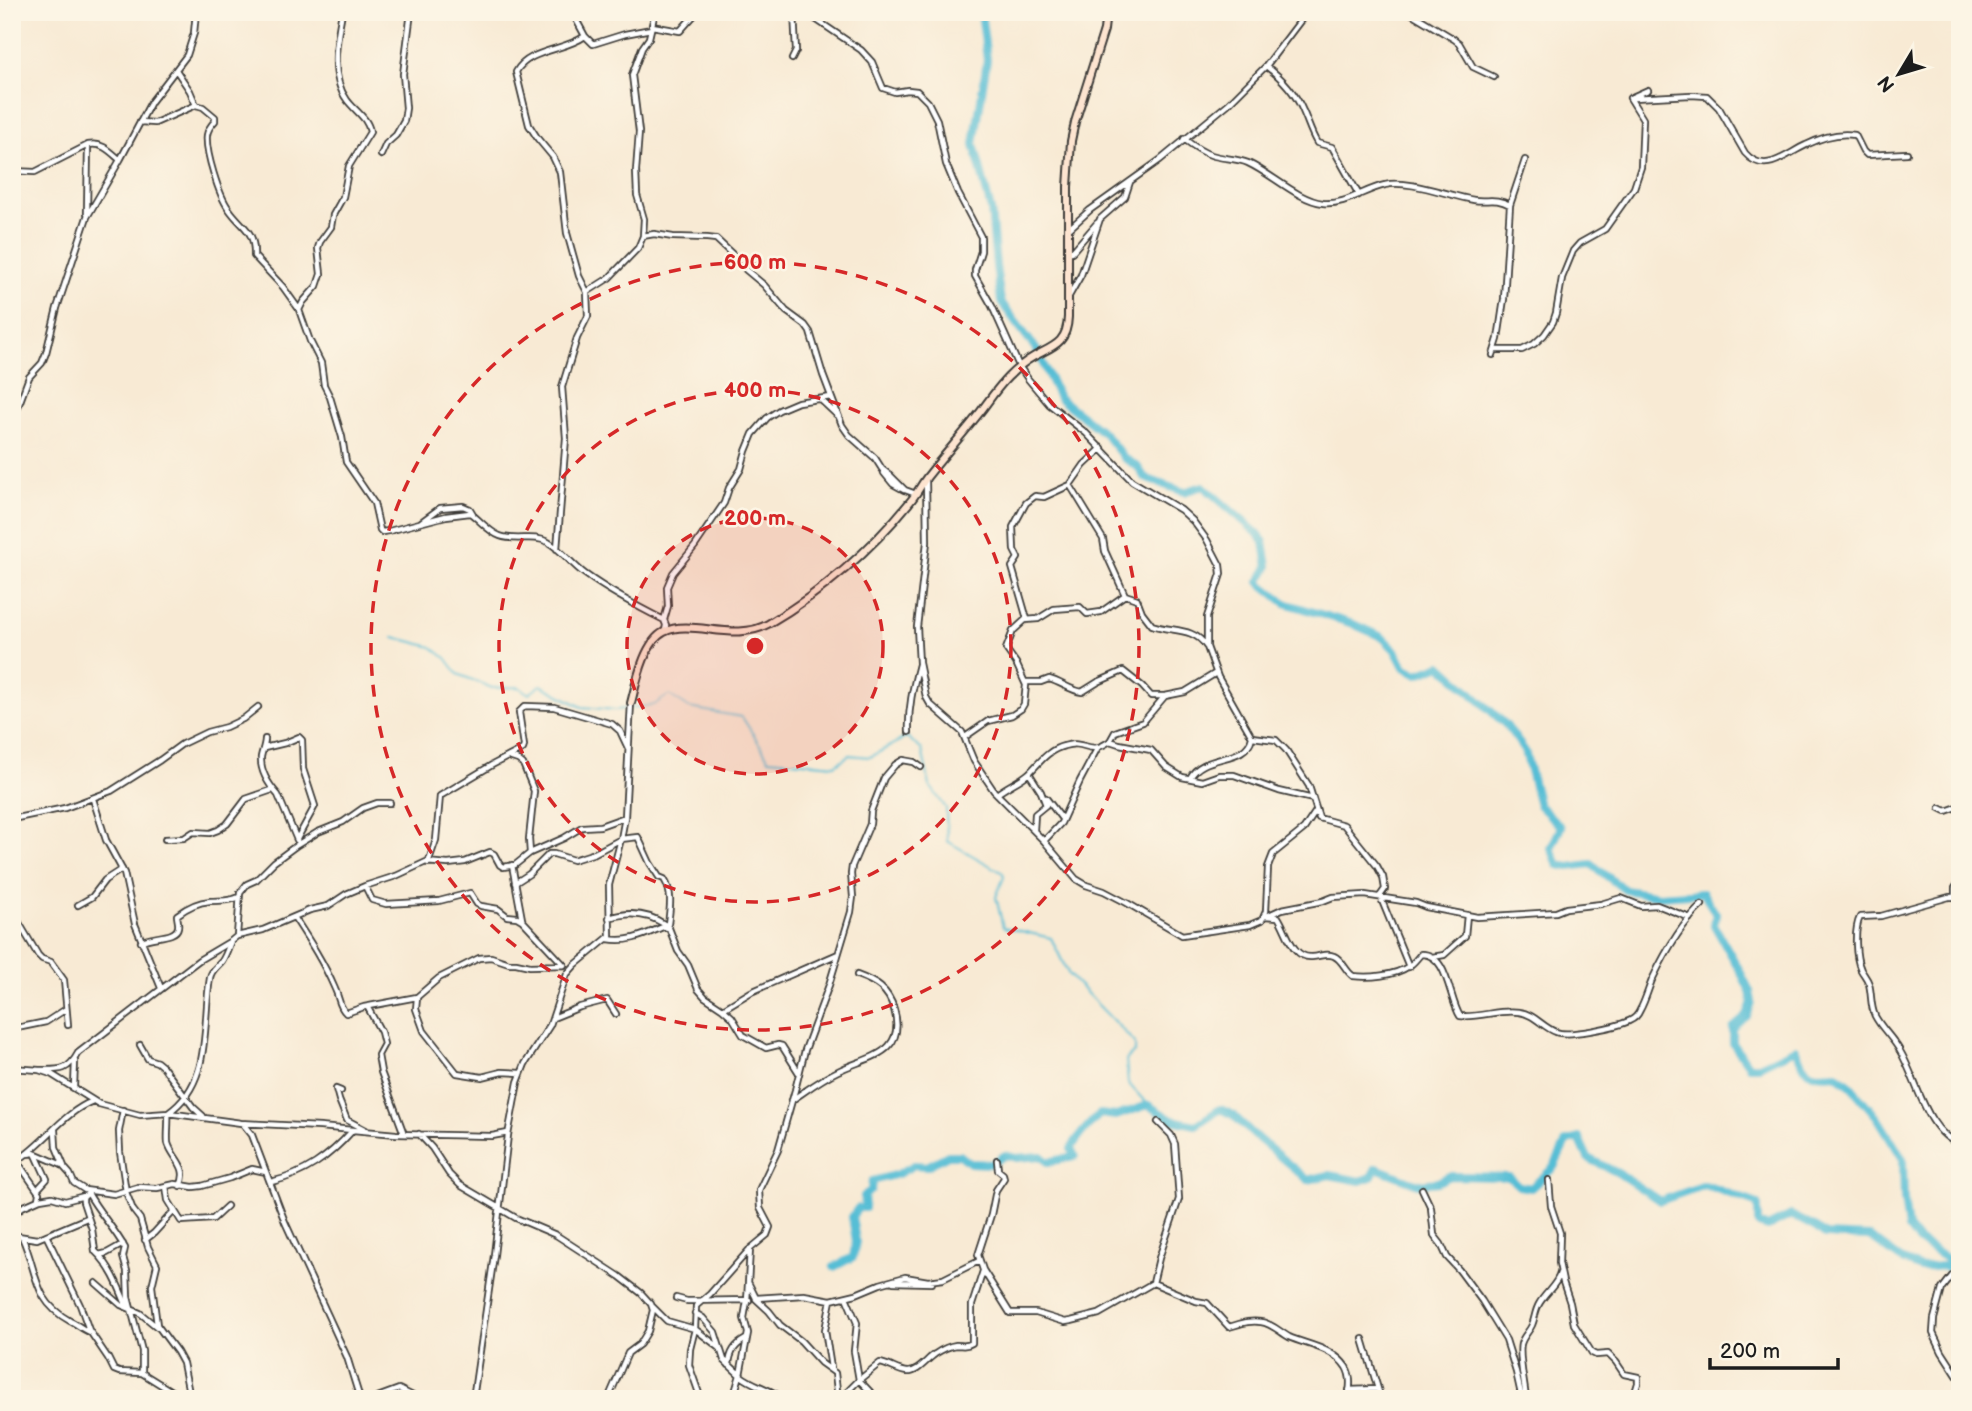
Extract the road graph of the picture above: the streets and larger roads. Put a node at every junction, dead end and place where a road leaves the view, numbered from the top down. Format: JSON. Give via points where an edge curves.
{"nodes":[{"id":1,"x":196,"y":12,"type":"edge"},
{"id":2,"x":342,"y":12,"type":"edge"},
{"id":3,"x":411,"y":12,"type":"edge"},
{"id":4,"x":572,"y":12,"type":"edge"},
{"id":5,"x":655,"y":12,"type":"edge"},
{"id":6,"x":697,"y":12,"type":"edge"},
{"id":7,"x":794,"y":12,"type":"edge"},
{"id":8,"x":806,"y":12,"type":"edge"},
{"id":9,"x":1106,"y":12,"type":"edge"},
{"id":10,"x":1307,"y":12,"type":"edge"},
{"id":11,"x":1409,"y":12,"type":"edge"},
{"id":12,"x":652,"y":27,"type":"junction"},
{"id":13,"x":585,"y":36,"type":"junction"},
{"id":14,"x":792,"y":59,"type":"dead end"},
{"id":15,"x":1266,"y":66,"type":"junction"},
{"id":16,"x":176,"y":70,"type":"junction"},
{"id":17,"x":1494,"y":77,"type":"dead end"},
{"id":18,"x":1648,"y":90,"type":"dead end"},
{"id":19,"x":1630,"y":98,"type":"junction"},
{"id":20,"x":196,"y":105,"type":"junction"},
{"id":21,"x":140,"y":122,"type":"junction"},
{"id":22,"x":1184,"y":139,"type":"junction"},
{"id":23,"x":88,"y":145,"type":"junction"},
{"id":24,"x":1908,"y":153,"type":"dead end"},
{"id":25,"x":381,"y":155,"type":"dead end"},
{"id":26,"x":120,"y":160,"type":"junction"},
{"id":27,"x":1525,"y":160,"type":"dead end"},
{"id":28,"x":12,"y":171,"type":"edge"},
{"id":29,"x":1130,"y":182,"type":"junction"},
{"id":30,"x":1359,"y":195,"type":"junction"},
{"id":31,"x":1510,"y":205,"type":"junction"},
{"id":32,"x":87,"y":217,"type":"junction"},
{"id":33,"x":1100,"y":219,"type":"junction"},
{"id":34,"x":1068,"y":230,"type":"junction"},
{"id":35,"x":643,"y":236,"type":"junction"},
{"id":36,"x":1069,"y":251,"type":"junction"},
{"id":37,"x":587,"y":292,"type":"junction"},
{"id":38,"x":1068,"y":299,"type":"junction"},
{"id":39,"x":299,"y":310,"type":"junction"},
{"id":40,"x":1020,"y":366,"type":"junction"},
{"id":41,"x":831,"y":397,"type":"junction"},
{"id":42,"x":820,"y":400,"type":"junction"},
{"id":43,"x":12,"y":424,"type":"edge"},
{"id":44,"x":842,"y":425,"type":"junction"},
{"id":45,"x":1102,"y":448,"type":"junction"},
{"id":46,"x":926,"y":479,"type":"junction"},
{"id":47,"x":1070,"y":485,"type":"junction"},
{"id":48,"x":916,"y":494,"type":"junction"},
{"id":49,"x":473,"y":515,"type":"junction"},
{"id":50,"x":420,"y":523,"type":"junction"},
{"id":51,"x":557,"y":549,"type":"junction"},
{"id":52,"x":1125,"y":596,"type":"junction"},
{"id":53,"x":1027,"y":619,"type":"junction"},
{"id":54,"x":664,"y":620,"type":"junction"},
{"id":55,"x":665,"y":631,"type":"junction"},
{"id":56,"x":1207,"y":647,"type":"junction"},
{"id":57,"x":919,"y":663,"type":"junction"},
{"id":58,"x":1216,"y":673,"type":"junction"},
{"id":59,"x":1025,"y":682,"type":"junction"},
{"id":60,"x":1165,"y":696,"type":"junction"},
{"id":61,"x":631,"y":703,"type":"joint"},
{"id":62,"x":258,"y":707,"type":"dead end"},
{"id":63,"x":909,"y":732,"type":"dead end"},
{"id":64,"x":965,"y":737,"type":"junction"},
{"id":65,"x":1252,"y":737,"type":"junction"},
{"id":66,"x":265,"y":739,"type":"dead end"},
{"id":67,"x":1110,"y":741,"type":"junction"},
{"id":68,"x":264,"y":748,"type":"junction"},
{"id":69,"x":629,"y":749,"type":"junction"},
{"id":70,"x":1097,"y":749,"type":"junction"},
{"id":71,"x":524,"y":753,"type":"junction"},
{"id":72,"x":508,"y":757,"type":"junction"},
{"id":73,"x":524,"y":766,"type":"junction"},
{"id":74,"x":921,"y":767,"type":"dead end"},
{"id":75,"x":1029,"y":773,"type":"junction"},
{"id":76,"x":1190,"y":778,"type":"junction"},
{"id":77,"x":272,"y":790,"type":"junction"},
{"id":78,"x":1041,"y":792,"type":"junction"},
{"id":79,"x":997,"y":794,"type":"junction"},
{"id":80,"x":93,"y":799,"type":"junction"},
{"id":81,"x":1313,"y":799,"type":"junction"},
{"id":82,"x":390,"y":803,"type":"dead end"},
{"id":83,"x":1960,"y":806,"type":"edge"},
{"id":84,"x":1940,"y":808,"type":"dead end"},
{"id":85,"x":1316,"y":810,"type":"junction"},
{"id":86,"x":625,"y":817,"type":"junction"},
{"id":87,"x":12,"y":819,"type":"edge"},
{"id":88,"x":1063,"y":820,"type":"junction"},
{"id":89,"x":1034,"y":831,"type":"junction"},
{"id":90,"x":165,"y":838,"type":"dead end"},
{"id":91,"x":621,"y":839,"type":"junction"},
{"id":92,"x":1044,"y":841,"type":"junction"},
{"id":93,"x":298,"y":842,"type":"junction"},
{"id":94,"x":530,"y":853,"type":"junction"},
{"id":95,"x":428,"y":863,"type":"junction"},
{"id":96,"x":512,"y":866,"type":"junction"},
{"id":97,"x":122,"y":869,"type":"junction"},
{"id":98,"x":1960,"y":881,"type":"edge"},
{"id":99,"x":515,"y":883,"type":"junction"},
{"id":100,"x":365,"y":886,"type":"junction"},
{"id":101,"x":1380,"y":896,"type":"junction"},
{"id":102,"x":239,"y":897,"type":"junction"},
{"id":103,"x":1957,"y":897,"type":"edge"},
{"id":104,"x":78,"y":905,"type":"dead end"},
{"id":105,"x":1702,"y":905,"type":"dead end"},
{"id":106,"x":12,"y":911,"type":"edge"},
{"id":107,"x":1467,"y":915,"type":"junction"},
{"id":108,"x":1266,"y":916,"type":"junction"},
{"id":109,"x":294,"y":917,"type":"junction"},
{"id":110,"x":609,"y":918,"type":"junction"},
{"id":111,"x":1689,"y":918,"type":"junction"},
{"id":112,"x":522,"y":920,"type":"junction"},
{"id":113,"x":665,"y":926,"type":"junction"},
{"id":114,"x":237,"y":936,"type":"junction"},
{"id":115,"x":608,"y":939,"type":"junction"},
{"id":116,"x":232,"y":941,"type":"junction"},
{"id":117,"x":141,"y":942,"type":"junction"},
{"id":118,"x":838,"y":954,"type":"junction"},
{"id":119,"x":1432,"y":957,"type":"junction"},
{"id":120,"x":564,"y":965,"type":"junction"},
{"id":121,"x":1409,"y":967,"type":"junction"},
{"id":122,"x":570,"y":969,"type":"junction"},
{"id":123,"x":857,"y":975,"type":"dead end"},
{"id":124,"x":161,"y":988,"type":"junction"},
{"id":125,"x":415,"y":998,"type":"junction"},
{"id":126,"x":368,"y":1008,"type":"junction"},
{"id":127,"x":66,"y":1009,"type":"junction"},
{"id":128,"x":723,"y":1009,"type":"junction"},
{"id":129,"x":616,"y":1014,"type":"dead end"},
{"id":130,"x":553,"y":1018,"type":"junction"},
{"id":131,"x":68,"y":1025,"type":"dead end"},
{"id":132,"x":12,"y":1029,"type":"edge"},
{"id":133,"x":140,"y":1045,"type":"dead end"},
{"id":134,"x":76,"y":1057,"type":"junction"},
{"id":135,"x":12,"y":1068,"type":"edge"},
{"id":136,"x":39,"y":1070,"type":"junction"},
{"id":137,"x":521,"y":1073,"type":"junction"},
{"id":138,"x":799,"y":1073,"type":"junction"},
{"id":139,"x":74,"y":1087,"type":"junction"},
{"id":140,"x":341,"y":1091,"type":"dead end"},
{"id":141,"x":188,"y":1095,"type":"junction"},
{"id":142,"x":93,"y":1101,"type":"junction"},
{"id":143,"x":792,"y":1101,"type":"junction"},
{"id":144,"x":123,"y":1110,"type":"junction"},
{"id":145,"x":168,"y":1113,"type":"junction"},
{"id":146,"x":205,"y":1117,"type":"junction"},
{"id":147,"x":1158,"y":1122,"type":"dead end"},
{"id":148,"x":241,"y":1123,"type":"junction"},
{"id":149,"x":258,"y":1124,"type":"junction"},
{"id":150,"x":55,"y":1130,"type":"junction"},
{"id":151,"x":352,"y":1130,"type":"junction"},
{"id":152,"x":370,"y":1132,"type":"junction"},
{"id":153,"x":508,"y":1133,"type":"junction"},
{"id":154,"x":404,"y":1134,"type":"junction"},
{"id":155,"x":419,"y":1134,"type":"junction"},
{"id":156,"x":253,"y":1135,"type":"junction"},
{"id":157,"x":1960,"y":1144,"type":"edge"},
{"id":158,"x":27,"y":1154,"type":"junction"},
{"id":159,"x":36,"y":1154,"type":"junction"},
{"id":160,"x":997,"y":1160,"type":"dead end"},
{"id":161,"x":15,"y":1163,"type":"edge"},
{"id":162,"x":65,"y":1168,"type":"junction"},
{"id":163,"x":267,"y":1172,"type":"junction"},
{"id":164,"x":1549,"y":1180,"type":"dead end"},
{"id":165,"x":271,"y":1182,"type":"junction"},
{"id":166,"x":166,"y":1186,"type":"junction"},
{"id":167,"x":180,"y":1186,"type":"junction"},
{"id":168,"x":1422,"y":1189,"type":"dead end"},
{"id":169,"x":37,"y":1190,"type":"junction"},
{"id":170,"x":126,"y":1192,"type":"junction"},
{"id":171,"x":87,"y":1194,"type":"junction"},
{"id":172,"x":37,"y":1199,"type":"junction"},
{"id":173,"x":227,"y":1206,"type":"dead end"},
{"id":174,"x":498,"y":1208,"type":"junction"},
{"id":175,"x":174,"y":1210,"type":"junction"},
{"id":176,"x":12,"y":1217,"type":"edge"},
{"id":177,"x":87,"y":1218,"type":"junction"},
{"id":178,"x":12,"y":1235,"type":"edge"},
{"id":179,"x":46,"y":1235,"type":"junction"},
{"id":180,"x":22,"y":1237,"type":"junction"},
{"id":181,"x":145,"y":1240,"type":"junction"},
{"id":182,"x":123,"y":1244,"type":"junction"},
{"id":183,"x":750,"y":1250,"type":"junction"},
{"id":184,"x":99,"y":1255,"type":"junction"},
{"id":185,"x":979,"y":1261,"type":"junction"},
{"id":186,"x":983,"y":1270,"type":"junction"},
{"id":187,"x":1560,"y":1270,"type":"junction"},
{"id":188,"x":1952,"y":1276,"type":"dead end"},
{"id":189,"x":96,"y":1283,"type":"dead end"},
{"id":190,"x":1153,"y":1283,"type":"junction"},
{"id":191,"x":748,"y":1284,"type":"junction"},
{"id":192,"x":846,"y":1297,"type":"junction"},
{"id":193,"x":676,"y":1298,"type":"dead end"},
{"id":194,"x":701,"y":1300,"type":"junction"},
{"id":195,"x":747,"y":1300,"type":"junction"},
{"id":196,"x":756,"y":1300,"type":"junction"},
{"id":197,"x":831,"y":1300,"type":"junction"},
{"id":198,"x":653,"y":1307,"type":"junction"},
{"id":199,"x":129,"y":1309,"type":"junction"},
{"id":200,"x":695,"y":1313,"type":"junction"},
{"id":201,"x":157,"y":1327,"type":"junction"},
{"id":202,"x":695,"y":1329,"type":"junction"},
{"id":203,"x":90,"y":1332,"type":"junction"},
{"id":204,"x":747,"y":1339,"type":"junction"},
{"id":205,"x":1363,"y":1339,"type":"dead end"},
{"id":206,"x":720,"y":1348,"type":"junction"},
{"id":207,"x":729,"y":1366,"type":"junction"},
{"id":208,"x":831,"y":1369,"type":"junction"},
{"id":209,"x":142,"y":1373,"type":"junction"},
{"id":210,"x":740,"y":1375,"type":"junction"},
{"id":211,"x":859,"y":1380,"type":"junction"},
{"id":212,"x":1960,"y":1380,"type":"edge"},
{"id":213,"x":1378,"y":1389,"type":"junction"},
{"id":214,"x":1349,"y":1390,"type":"junction"},
{"id":215,"x":185,"y":1399,"type":"edge"},
{"id":216,"x":360,"y":1399,"type":"edge"},
{"id":217,"x":372,"y":1399,"type":"edge"},
{"id":218,"x":419,"y":1399,"type":"edge"},
{"id":219,"x":473,"y":1399,"type":"edge"},
{"id":220,"x":608,"y":1399,"type":"edge"},
{"id":221,"x":701,"y":1399,"type":"edge"},
{"id":222,"x":733,"y":1399,"type":"edge"},
{"id":223,"x":783,"y":1399,"type":"edge"},
{"id":224,"x":839,"y":1399,"type":"edge"},
{"id":225,"x":877,"y":1399,"type":"edge"},
{"id":226,"x":1348,"y":1399,"type":"edge"},
{"id":227,"x":1381,"y":1399,"type":"edge"},
{"id":228,"x":1524,"y":1399,"type":"edge"},
{"id":229,"x":1633,"y":1399,"type":"edge"}],
"edges":[{"from":1,"to":16,"type":"street","via":[[187,55]]},
{"from":2,"to":39,"type":"street","via":[[337,71],[343,93],[366,120],[370,132],[349,166],[343,197],[320,242],[317,286]]},
{"from":3,"to":25,"type":"street","via":[[403,74],[404,121]]},
{"from":4,"to":13,"type":"street"},
{"from":5,"to":12,"type":"street"},
{"from":6,"to":12,"type":"street","via":[[680,31]]},
{"from":7,"to":14,"type":"street","via":[[796,51]]},
{"from":8,"to":40,"type":"street","via":[[862,50],[885,90],[917,91],[928,102],[937,120],[946,164],[981,237],[975,276]]},
{"from":9,"to":34,"type":"street","via":[[1073,131]]},
{"from":10,"to":15,"type":"street"},
{"from":11,"to":17,"type":"street","via":[[1454,39],[1473,67]]},
{"from":12,"to":13,"type":"street","via":[[596,44]]},
{"from":12,"to":35,"type":"street","via":[[632,75]]},
{"from":13,"to":37,"type":"street","via":[[533,56],[516,75],[529,125],[560,172],[567,233]]},
{"from":15,"to":22,"type":"street"},
{"from":15,"to":30,"type":"street","via":[[1282,78],[1298,101],[1317,143],[1332,147]]},
{"from":16,"to":20,"type":"street"},
{"from":16,"to":21,"type":"street"},
{"from":18,"to":19,"type":"street"},
{"from":19,"to":24,"type":"street","via":[[1707,96],[1748,157],[1766,163],[1842,134],[1855,135],[1867,155]]},
{"from":19,"to":31,"type":"street","via":[[1643,119],[1641,167],[1634,188],[1605,229],[1573,251],[1553,322],[1544,335],[1522,350],[1494,352],[1504,299]]},
{"from":20,"to":21,"type":"street","via":[[155,123]]},
{"from":20,"to":39,"type":"street","via":[[215,117],[207,131],[207,147],[223,200],[253,240],[255,257]]},
{"from":21,"to":26,"type":"street"},
{"from":22,"to":29,"type":"street"},
{"from":22,"to":30,"type":"street","via":[[1211,155],[1247,163],[1310,199],[1336,202]]},
{"from":23,"to":26,"type":"street","via":[[101,144]]},
{"from":23,"to":28,"type":"street","via":[[35,172]]},
{"from":23,"to":32,"type":"street"},
{"from":26,"to":32,"type":"street"},
{"from":27,"to":31,"type":"street"},
{"from":29,"to":33,"type":"street","via":[[1125,197]]},
{"from":29,"to":34,"type":"street"},
{"from":30,"to":31,"type":"street","via":[[1396,184],[1477,201],[1498,199]]},
{"from":32,"to":43,"type":"street","via":[[46,353],[29,377]]},
{"from":33,"to":36,"type":"street","via":[[1078,247]]},
{"from":33,"to":38,"type":"street"},
{"from":34,"to":36,"type":"street"},
{"from":35,"to":37,"type":"street","via":[[638,248],[609,278]]},
{"from":35,"to":41,"type":"street","via":[[716,239],[805,325]]},
{"from":36,"to":38,"type":"street"},
{"from":37,"to":51,"type":"street","via":[[588,316],[562,387],[566,438]]},
{"from":38,"to":40,"type":"street","via":[[1064,335],[1055,347]]},
{"from":39,"to":50,"type":"street","via":[[321,363],[346,462],[374,503],[380,530]]},
{"from":40,"to":45,"type":"street","via":[[1035,390]]},
{"from":40,"to":46,"type":"street"},
{"from":41,"to":42,"type":"street"},
{"from":41,"to":44,"type":"street"},
{"from":42,"to":44,"type":"street"},
{"from":42,"to":54,"type":"street","via":[[779,410],[753,434],[724,503],[673,573]]},
{"from":44,"to":48,"type":"street","via":[[893,484]]},
{"from":45,"to":47,"type":"street"},
{"from":45,"to":56,"type":"street","via":[[1132,481],[1181,510],[1215,553],[1221,579],[1208,617]]},
{"from":46,"to":48,"type":"street"},
{"from":46,"to":57,"type":"street"},
{"from":47,"to":52,"type":"street","via":[[1103,539]]},
{"from":47,"to":53,"type":"street","via":[[1033,498],[1014,524],[1018,558],[1012,567]]},
{"from":48,"to":55,"type":"street","via":[[853,563],[766,625],[737,632]]},
{"from":49,"to":50,"type":"street","via":[[468,512]]},
{"from":49,"to":50,"type":"street","via":[[463,506],[440,508]]},
{"from":49,"to":51,"type":"street","via":[[500,536],[537,538]]},
{"from":51,"to":54,"type":"street","via":[[618,597]]},
{"from":52,"to":53,"type":"street","via":[[1097,613],[1064,607]]},
{"from":52,"to":56,"type":"street","via":[[1137,599],[1152,625],[1191,632]]},
{"from":53,"to":59,"type":"street","via":[[1013,631],[1006,649]]},
{"from":54,"to":55,"type":"street"},
{"from":55,"to":61,"type":"street","via":[[639,670]]},
{"from":56,"to":58,"type":"street"},
{"from":57,"to":63,"type":"street","via":[[908,712]]},
{"from":57,"to":64,"type":"street","via":[[928,701]]},
{"from":58,"to":60,"type":"street","via":[[1185,692]]},
{"from":58,"to":65,"type":"street"},
{"from":59,"to":60,"type":"street","via":[[1049,679],[1082,692],[1123,671],[1151,696]]},
{"from":59,"to":64,"type":"street","via":[[1020,709],[1009,717],[988,721]]},
{"from":60,"to":67,"type":"street","via":[[1147,719],[1115,732]]},
{"from":61,"to":69,"type":"street"},
{"from":62,"to":80,"type":"street","via":[[243,719],[181,744]]},
{"from":64,"to":79,"type":"street","via":[[974,761]]},
{"from":65,"to":76,"type":"street","via":[[1242,752],[1206,763]]},
{"from":65,"to":81,"type":"street","via":[[1280,743]]},
{"from":66,"to":68,"type":"street"},
{"from":67,"to":70,"type":"street"},
{"from":67,"to":76,"type":"street","via":[[1151,750],[1170,770]]},
{"from":68,"to":77,"type":"street","via":[[263,770]]},
{"from":68,"to":93,"type":"street","via":[[299,737],[302,740],[303,769],[315,806]]},
{"from":69,"to":71,"type":"street","via":[[612,724],[554,707],[525,706],[519,712]]},
{"from":69,"to":86,"type":"street"},
{"from":70,"to":75,"type":"street","via":[[1082,743],[1064,746],[1041,759]]},
{"from":70,"to":88,"type":"street"},
{"from":71,"to":72,"type":"street"},
{"from":71,"to":73,"type":"street"},
{"from":72,"to":73,"type":"street"},
{"from":72,"to":95,"type":"street","via":[[442,794]]},
{"from":73,"to":94,"type":"street","via":[[534,791]]},
{"from":74,"to":118,"type":"street","via":[[903,760],[884,778],[851,870],[853,903]]},
{"from":75,"to":78,"type":"street"},
{"from":75,"to":79,"type":"street"},
{"from":76,"to":81,"type":"street","via":[[1202,781],[1234,775]]},
{"from":77,"to":90,"type":"street","via":[[246,799],[218,830]]},
{"from":77,"to":93,"type":"street"},
{"from":78,"to":88,"type":"street"},
{"from":78,"to":89,"type":"street","via":[[1046,805],[1035,814]]},
{"from":79,"to":89,"type":"street"},
{"from":80,"to":87,"type":"street"},
{"from":80,"to":97,"type":"street","via":[[106,840]]},
{"from":81,"to":85,"type":"street"},
{"from":82,"to":93,"type":"street","via":[[363,808]]},
{"from":83,"to":84,"type":"street","via":[[1946,811]]},
{"from":85,"to":101,"type":"street","via":[[1321,819],[1344,825],[1377,866],[1385,889]]},
{"from":85,"to":108,"type":"street","via":[[1304,829],[1273,853]]},
{"from":86,"to":91,"type":"street"},
{"from":86,"to":94,"type":"street","via":[[582,827]]},
{"from":88,"to":92,"type":"street"},
{"from":89,"to":92,"type":"street"},
{"from":91,"to":99,"type":"street","via":[[573,860],[549,855]]},
{"from":91,"to":110,"type":"street","via":[[609,885]]},
{"from":91,"to":113,"type":"street","via":[[639,838],[652,866],[666,882],[671,900]]},
{"from":92,"to":108,"type":"street","via":[[1076,879],[1177,934],[1245,926]]},
{"from":93,"to":102,"type":"street","via":[[247,884]]},
{"from":94,"to":96,"type":"street"},
{"from":95,"to":96,"type":"street","via":[[465,862],[490,852],[500,865]]},
{"from":95,"to":100,"type":"street"},
{"from":96,"to":99,"type":"street"},
{"from":97,"to":104,"type":"street"},
{"from":97,"to":117,"type":"street"},
{"from":98,"to":103,"type":"street","via":[[1955,888]]},
{"from":99,"to":112,"type":"street"},
{"from":100,"to":109,"type":"street","via":[[328,906]]},
{"from":100,"to":112,"type":"street","via":[[372,900],[386,904],[439,901],[470,893],[478,905]]},
{"from":101,"to":107,"type":"street"},
{"from":101,"to":108,"type":"street","via":[[1338,896]]},
{"from":101,"to":121,"type":"street"},
{"from":102,"to":114,"type":"street"},
{"from":102,"to":117,"type":"street","via":[[194,905],[177,915],[176,932]]},
{"from":103,"to":157,"type":"street","via":[[1860,917],[1857,933],[1860,967],[1875,1017],[1903,1056],[1939,1131]]},
{"from":105,"to":111,"type":"street"},
{"from":106,"to":127,"type":"street","via":[[38,955],[62,976]]},
{"from":107,"to":111,"type":"street","via":[[1556,912],[1621,898]]},
{"from":107,"to":119,"type":"street","via":[[1465,936],[1444,955]]},
{"from":108,"to":121,"type":"street","via":[[1280,919],[1300,954],[1310,958],[1331,955],[1353,976]]},
{"from":109,"to":114,"type":"street"},
{"from":109,"to":126,"type":"street","via":[[318,954],[343,1011]]},
{"from":110,"to":113,"type":"street","via":[[644,914]]},
{"from":110,"to":115,"type":"street"},
{"from":111,"to":119,"type":"street","via":[[1637,1015],[1580,1033],[1558,1033],[1520,1012],[1460,1016],[1445,975]]},
{"from":112,"to":120,"type":"street"},
{"from":113,"to":115,"type":"street","via":[[624,942]]},
{"from":113,"to":128,"type":"street","via":[[698,989]]},
{"from":114,"to":116,"type":"street"},
{"from":115,"to":122,"type":"street"},
{"from":116,"to":124,"type":"street"},
{"from":116,"to":141,"type":"street","via":[[210,976],[205,1047]]},
{"from":117,"to":124,"type":"street"},
{"from":118,"to":128,"type":"street"},
{"from":118,"to":138,"type":"street"},
{"from":119,"to":121,"type":"street","via":[[1421,954]]},
{"from":120,"to":122,"type":"street"},
{"from":120,"to":125,"type":"street","via":[[530,966],[479,958],[439,978]]},
{"from":122,"to":130,"type":"street"},
{"from":123,"to":143,"type":"street","via":[[875,982],[889,995],[897,1025],[894,1041],[884,1051],[826,1077]]},
{"from":124,"to":134,"type":"street"},
{"from":125,"to":126,"type":"street"},
{"from":125,"to":137,"type":"street","via":[[424,1031],[457,1073],[482,1077]]},
{"from":126,"to":154,"type":"street","via":[[381,1032],[384,1044],[378,1055]]},
{"from":127,"to":131,"type":"street"},
{"from":127,"to":132,"type":"street","via":[[46,1022]]},
{"from":128,"to":138,"type":"street","via":[[745,1037],[766,1048],[782,1046]]},
{"from":129,"to":130,"type":"street","via":[[607,1000]]},
{"from":130,"to":137,"type":"street"},
{"from":133,"to":141,"type":"street","via":[[148,1059],[159,1063]]},
{"from":134,"to":136,"type":"street","via":[[66,1068]]},
{"from":134,"to":139,"type":"street"},
{"from":135,"to":136,"type":"street"},
{"from":136,"to":139,"type":"street"},
{"from":137,"to":153,"type":"street"},
{"from":138,"to":143,"type":"street"},
{"from":139,"to":142,"type":"street"},
{"from":140,"to":152,"type":"street","via":[[336,1089],[347,1120]]},
{"from":141,"to":145,"type":"street"},
{"from":141,"to":146,"type":"street"},
{"from":142,"to":144,"type":"street"},
{"from":142,"to":150,"type":"street","via":[[76,1109]]},
{"from":143,"to":183,"type":"street","via":[[778,1150],[759,1190],[769,1230]]},
{"from":144,"to":145,"type":"street","via":[[140,1115]]},
{"from":144,"to":170,"type":"street","via":[[119,1130]]},
{"from":145,"to":146,"type":"street"},
{"from":145,"to":167,"type":"street","via":[[169,1144],[184,1177]]},
{"from":146,"to":148,"type":"street"},
{"from":147,"to":190,"type":"street","via":[[1175,1144],[1180,1196]]},
{"from":148,"to":149,"type":"street"},
{"from":148,"to":156,"type":"street"},
{"from":149,"to":151,"type":"street"},
{"from":149,"to":156,"type":"street"},
{"from":150,"to":158,"type":"street"},
{"from":150,"to":162,"type":"street"},
{"from":151,"to":152,"type":"street"},
{"from":151,"to":165,"type":"street","via":[[335,1150],[314,1164]]},
{"from":152,"to":154,"type":"street"},
{"from":153,"to":155,"type":"street"},
{"from":153,"to":174,"type":"street"},
{"from":154,"to":155,"type":"street"},
{"from":155,"to":174,"type":"street","via":[[453,1180]]},
{"from":156,"to":163,"type":"street"},
{"from":158,"to":159,"type":"street"},
{"from":158,"to":161,"type":"street"},
{"from":159,"to":162,"type":"street"},
{"from":159,"to":169,"type":"street","via":[[47,1180]]},
{"from":160,"to":185,"type":"street","via":[[1004,1178],[996,1190]]},
{"from":161,"to":169,"type":"street"},
{"from":162,"to":171,"type":"street"},
{"from":163,"to":165,"type":"street"},
{"from":163,"to":167,"type":"street","via":[[252,1168],[202,1186]]},
{"from":164,"to":187,"type":"street","via":[[1560,1233]]},
{"from":165,"to":216,"type":"street","via":[[347,1357]]},
{"from":166,"to":167,"type":"street"},
{"from":166,"to":170,"type":"street"},
{"from":166,"to":175,"type":"street"},
{"from":168,"to":228,"type":"street","via":[[1431,1208],[1434,1235],[1506,1340]]},
{"from":169,"to":172,"type":"street"},
{"from":170,"to":171,"type":"street"},
{"from":170,"to":181,"type":"street"},
{"from":171,"to":172,"type":"street","via":[[65,1201]]},
{"from":171,"to":177,"type":"street","via":[[83,1202]]},
{"from":171,"to":182,"type":"street"},
{"from":172,"to":176,"type":"street"},
{"from":173,"to":175,"type":"street","via":[[213,1219],[199,1221],[181,1221]]},
{"from":174,"to":198,"type":"street","via":[[556,1235],[607,1267]]},
{"from":174,"to":219,"type":"street"},
{"from":175,"to":181,"type":"street"},
{"from":177,"to":179,"type":"street"},
{"from":177,"to":184,"type":"street","via":[[94,1251]]},
{"from":178,"to":180,"type":"street"},
{"from":179,"to":180,"type":"street"},
{"from":179,"to":203,"type":"street"},
{"from":180,"to":203,"type":"street","via":[[42,1296],[59,1315]]},
{"from":181,"to":201,"type":"street","via":[[156,1265],[152,1286]]},
{"from":182,"to":184,"type":"street"},
{"from":182,"to":199,"type":"street"},
{"from":183,"to":191,"type":"street"},
{"from":183,"to":194,"type":"street"},
{"from":184,"to":199,"type":"street"},
{"from":185,"to":186,"type":"street"},
{"from":185,"to":192,"type":"street","via":[[927,1284],[890,1282]]},
{"from":186,"to":190,"type":"street","via":[[1010,1313],[1036,1313],[1065,1322],[1099,1314]]},
{"from":186,"to":211,"type":"street","via":[[972,1305],[972,1343],[934,1354],[912,1372],[880,1363]]},
{"from":187,"to":228,"type":"street","via":[[1522,1341]]},
{"from":187,"to":229,"type":"street","via":[[1574,1324],[1590,1350],[1596,1355],[1608,1354],[1624,1374],[1638,1377]]},
{"from":188,"to":212,"type":"street","via":[[1942,1289],[1933,1333]]},
{"from":189,"to":199,"type":"street"},
{"from":190,"to":214,"type":"street","via":[[1207,1303],[1229,1327],[1263,1322],[1324,1351],[1343,1363]]},
{"from":191,"to":195,"type":"street"},
{"from":191,"to":196,"type":"street"},
{"from":192,"to":197,"type":"street"},
{"from":192,"to":211,"type":"street","via":[[857,1323],[854,1351]]},
{"from":193,"to":194,"type":"street"},
{"from":194,"to":195,"type":"street"},
{"from":194,"to":200,"type":"street"},
{"from":195,"to":196,"type":"street"},
{"from":195,"to":204,"type":"street"},
{"from":196,"to":197,"type":"street","via":[[804,1295]]},
{"from":196,"to":208,"type":"street"},
{"from":197,"to":208,"type":"street","via":[[825,1331]]},
{"from":198,"to":202,"type":"street","via":[[667,1321]]},
{"from":198,"to":220,"type":"street","via":[[648,1331],[628,1353]]},
{"from":199,"to":201,"type":"street"},
{"from":199,"to":209,"type":"street","via":[[142,1351]]},
{"from":200,"to":202,"type":"street"},
{"from":200,"to":206,"type":"street","via":[[715,1332]]},
{"from":201,"to":215,"type":"street","via":[[183,1363],[189,1393]]},
{"from":202,"to":206,"type":"street"},
{"from":202,"to":221,"type":"street","via":[[690,1365]]},
{"from":203,"to":209,"type":"street","via":[[114,1370]]},
{"from":204,"to":207,"type":"street","via":[[733,1350]]},
{"from":204,"to":210,"type":"street"},
{"from":205,"to":213,"type":"street"},
{"from":206,"to":207,"type":"street"},
{"from":207,"to":210,"type":"street"},
{"from":208,"to":224,"type":"street"},
{"from":209,"to":215,"type":"street"},
{"from":210,"to":222,"type":"street"},
{"from":210,"to":223,"type":"street"},
{"from":211,"to":224,"type":"street"},
{"from":211,"to":225,"type":"street"},
{"from":213,"to":214,"type":"street"},
{"from":213,"to":227,"type":"street"},
{"from":214,"to":226,"type":"street"},
{"from":217,"to":218,"type":"street","via":[[399,1389]]}]}
